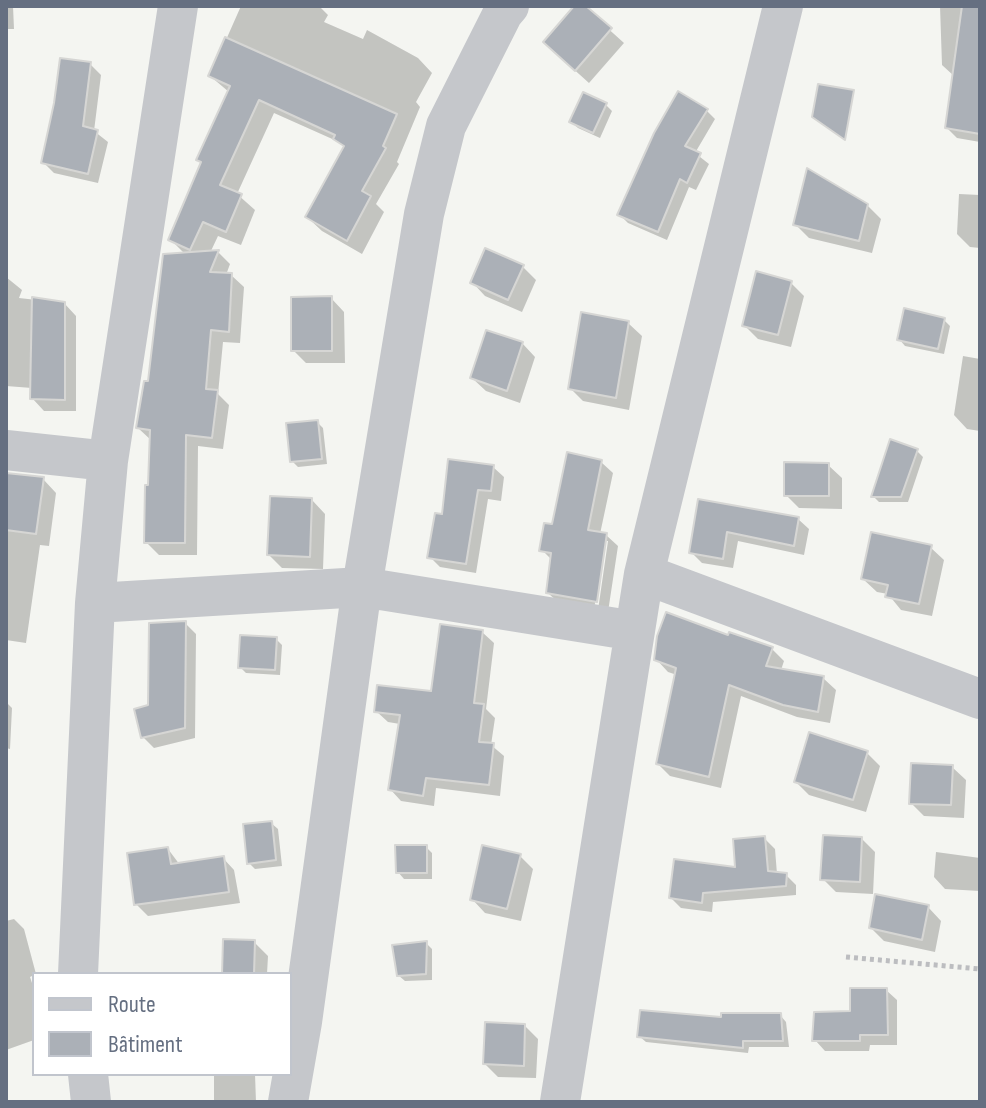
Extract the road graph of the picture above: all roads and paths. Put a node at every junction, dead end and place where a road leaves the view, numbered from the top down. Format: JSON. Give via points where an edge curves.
{"nodes":[{"id":1,"x":178,"y":6,"type":"edge"},
{"id":2,"x":509,"y":6,"type":"edge"},
{"id":3,"x":783,"y":6,"type":"edge"},
{"id":4,"x":6,"y":450,"type":"edge"},
{"id":5,"x":108,"y":461,"type":"junction"},
{"id":6,"x":644,"y":574,"type":"junction"},
{"id":7,"x":362,"y":587,"type":"junction"},
{"id":8,"x":95,"y":603,"type":"junction"},
{"id":9,"x":635,"y":631,"type":"junction"},
{"id":10,"x":980,"y":699,"type":"edge"},
{"id":11,"x":846,"y":957,"type":"dead end"},
{"id":12,"x":980,"y":969,"type":"edge"},
{"id":13,"x":78,"y":972,"type":"edge"},
{"id":14,"x":88,"y":1076,"type":"edge"},
{"id":15,"x":91,"y":1102,"type":"edge"},
{"id":16,"x":288,"y":1102,"type":"edge"},
{"id":17,"x":560,"y":1102,"type":"edge"}],
"edges":[{"from":1,"to":5,"type":"street"},
{"from":2,"to":7,"type":"street","via":[[446,126],[431,185]]},
{"from":3,"to":6,"type":"street"},
{"from":4,"to":5,"type":"street"},
{"from":5,"to":8,"type":"street"},
{"from":6,"to":9,"type":"street"},
{"from":6,"to":10,"type":"street"},
{"from":7,"to":8,"type":"street"},
{"from":7,"to":9,"type":"street"},
{"from":7,"to":16,"type":"street"},
{"from":8,"to":13,"type":"street"},
{"from":9,"to":17,"type":"street"},
{"from":11,"to":12,"type":"path"},
{"from":14,"to":15,"type":"street"}]}
